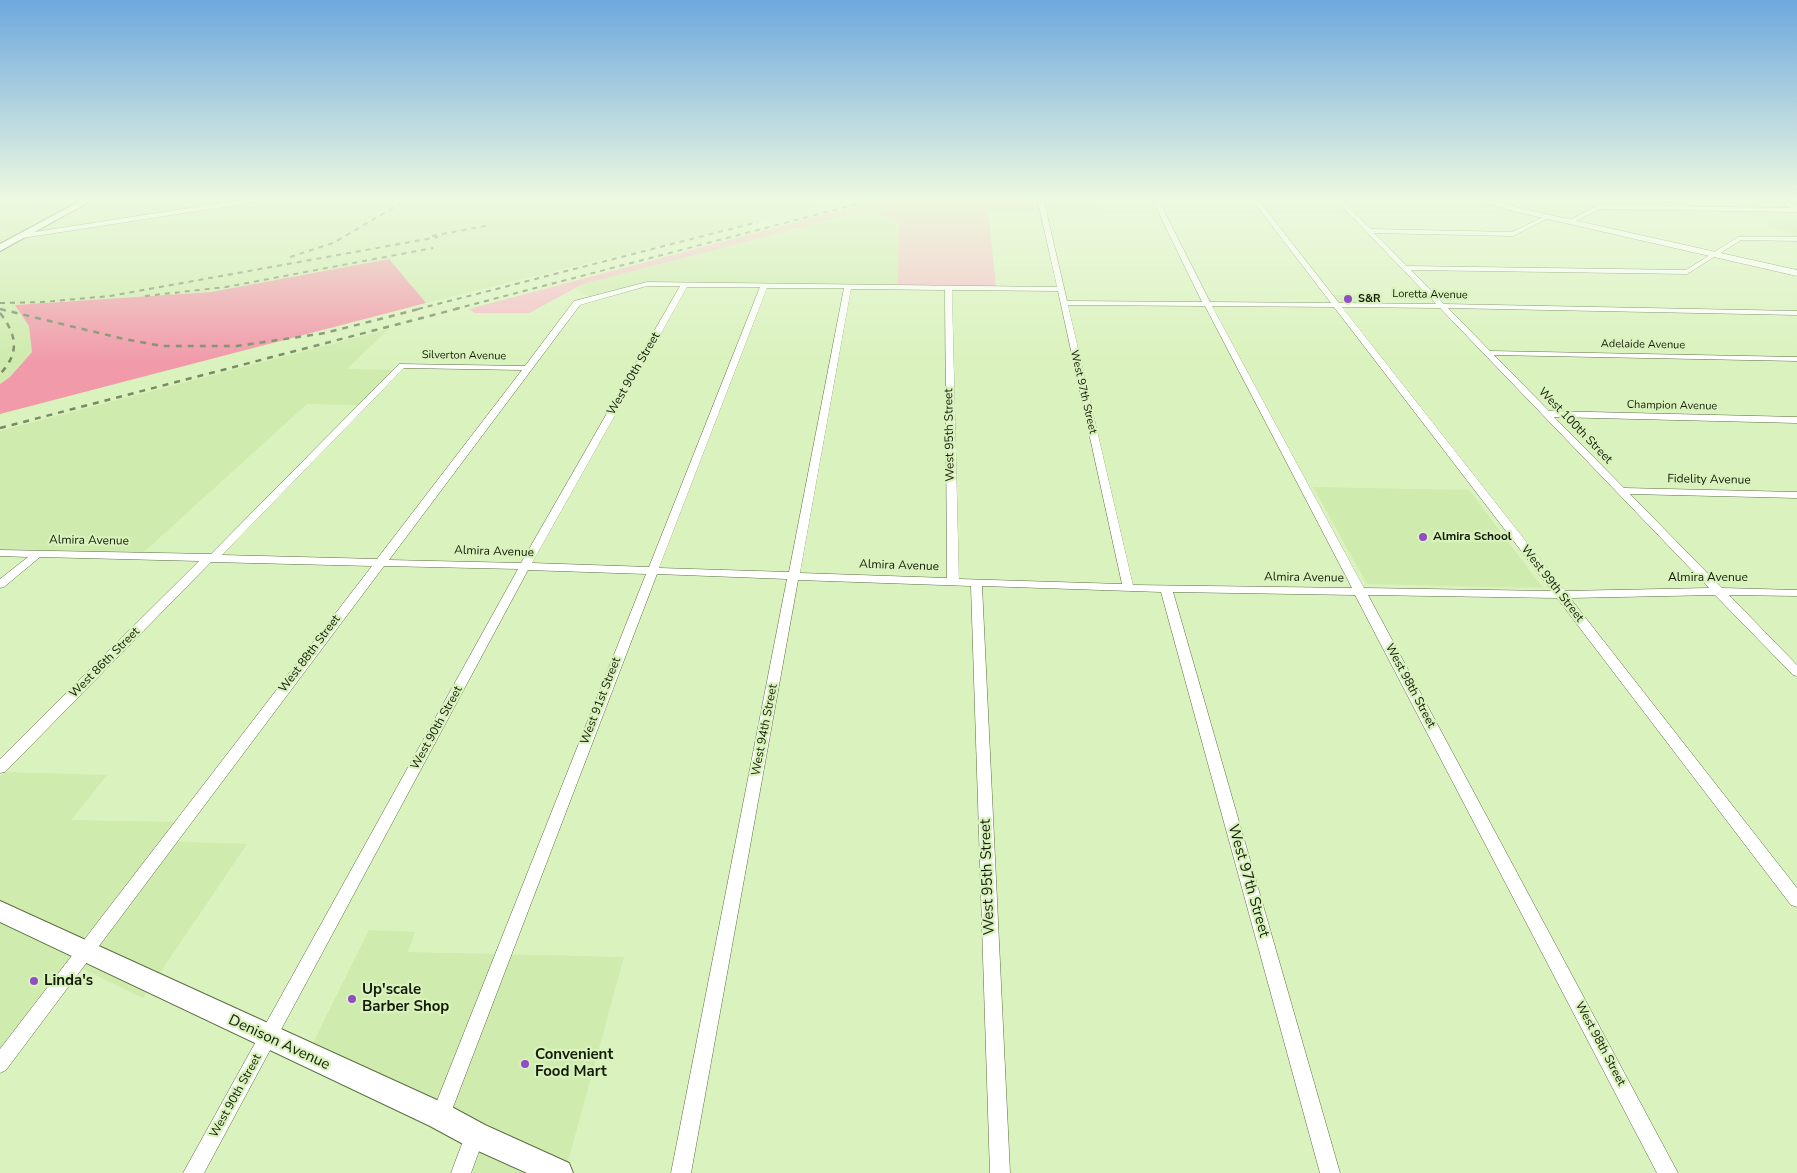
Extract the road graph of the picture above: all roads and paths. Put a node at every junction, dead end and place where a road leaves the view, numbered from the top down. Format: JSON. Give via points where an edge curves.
{"nodes":[{"id":1,"x":1052,"y":252,"type":"edge"},
{"id":2,"x":1181,"y":252,"type":"edge"},
{"id":3,"x":1295,"y":252,"type":"edge"},
{"id":4,"x":1390,"y":252,"type":"edge"},
{"id":5,"x":1703,"y":252,"type":"edge"},
{"id":6,"x":1717,"y":252,"type":"edge"},
{"id":7,"x":1713,"y":254,"type":"junction"},
{"id":8,"x":1405,"y":268,"type":"junction"},
{"id":9,"x":1797,"y":273,"type":"edge"},
{"id":10,"x":685,"y":284,"type":"junction"},
{"id":11,"x":764,"y":286,"type":"junction"},
{"id":12,"x":848,"y":287,"type":"junction"},
{"id":13,"x":948,"y":288,"type":"junction"},
{"id":14,"x":1060,"y":290,"type":"junction"},
{"id":15,"x":1063,"y":303,"type":"junction"},
{"id":16,"x":1207,"y":304,"type":"junction"},
{"id":17,"x":1336,"y":306,"type":"junction"},
{"id":18,"x":1442,"y":306,"type":"junction"},
{"id":19,"x":1797,"y":313,"type":"edge"},
{"id":20,"x":1488,"y":353,"type":"junction"},
{"id":21,"x":1797,"y":359,"type":"edge"},
{"id":22,"x":402,"y":366,"type":"joint"},
{"id":23,"x":526,"y":368,"type":"junction"},
{"id":24,"x":1546,"y":414,"type":"junction"},
{"id":25,"x":1797,"y":420,"type":"edge"},
{"id":26,"x":1620,"y":491,"type":"junction"},
{"id":27,"x":1797,"y":495,"type":"edge"},
{"id":28,"x":0,"y":552,"type":"edge"},
{"id":29,"x":39,"y":553,"type":"junction"},
{"id":30,"x":211,"y":558,"type":"junction"},
{"id":31,"x":380,"y":562,"type":"junction"},
{"id":32,"x":525,"y":566,"type":"junction"},
{"id":33,"x":651,"y":571,"type":"junction"},
{"id":34,"x":794,"y":576,"type":"junction"},
{"id":35,"x":953,"y":581,"type":"junction"},
{"id":36,"x":976,"y":582,"type":"junction"},
{"id":37,"x":0,"y":585,"type":"edge"},
{"id":38,"x":1128,"y":588,"type":"junction"},
{"id":39,"x":1166,"y":588,"type":"junction"},
{"id":40,"x":1719,"y":591,"type":"junction"},
{"id":41,"x":1361,"y":592,"type":"junction"},
{"id":42,"x":1797,"y":593,"type":"edge"},
{"id":43,"x":1560,"y":595,"type":"junction"},
{"id":44,"x":1797,"y":672,"type":"edge"},
{"id":45,"x":0,"y":768,"type":"edge"},
{"id":46,"x":1797,"y":900,"type":"edge"},
{"id":47,"x":0,"y":911,"type":"edge"},
{"id":48,"x":85,"y":952,"type":"junction"},
{"id":49,"x":268,"y":1038,"type":"junction"},
{"id":50,"x":0,"y":1064,"type":"edge"},
{"id":51,"x":440,"y":1116,"type":"junction"},
{"id":52,"x":475,"y":1135,"type":"junction"},
{"id":53,"x":193,"y":1173,"type":"edge"},
{"id":54,"x":461,"y":1173,"type":"edge"},
{"id":55,"x":559,"y":1173,"type":"edge"},
{"id":56,"x":681,"y":1173,"type":"edge"},
{"id":57,"x":1000,"y":1173,"type":"edge"},
{"id":58,"x":1330,"y":1173,"type":"edge"},
{"id":59,"x":1668,"y":1173,"type":"edge"}],
"edges":[{"from":1,"to":14,"type":"street","name":"West 97th Street"},
{"from":2,"to":16,"type":"street","name":"West 98th Street"},
{"from":3,"to":17,"type":"street","name":"West 99th Street"},
{"from":4,"to":8,"type":"street","name":"West 100th Street"},
{"from":5,"to":7,"type":"street"},
{"from":6,"to":7,"type":"street"},
{"from":7,"to":8,"type":"street","via":[[1687,272]]},
{"from":7,"to":9,"type":"street"},
{"from":8,"to":18,"type":"street","name":"West 100th Street"},
{"from":10,"to":11,"type":"street","name":"West 88th Street"},
{"from":10,"to":23,"type":"street","name":"West 88th Street","via":[[647,284],[576,302]]},
{"from":10,"to":32,"type":"street","name":"West 90th Street"},
{"from":11,"to":12,"type":"street","name":"West 88th Street"},
{"from":11,"to":33,"type":"street","name":"West 91st Street"},
{"from":12,"to":13,"type":"street","name":"West 88th Street"},
{"from":12,"to":34,"type":"street","name":"West 94th Street"},
{"from":13,"to":14,"type":"street","name":"West 88th Street"},
{"from":13,"to":35,"type":"street","name":"West 95th Street"},
{"from":14,"to":15,"type":"street","name":"West 97th Street"},
{"from":15,"to":16,"type":"street","name":"Loretta Avenue"},
{"from":15,"to":38,"type":"street","name":"West 97th Street"},
{"from":16,"to":17,"type":"street","name":"Loretta Avenue"},
{"from":16,"to":41,"type":"street","name":"West 98th Street"},
{"from":17,"to":18,"type":"street","name":"Loretta Avenue"},
{"from":17,"to":43,"type":"street","name":"West 99th Street"},
{"from":18,"to":19,"type":"street","name":"Loretta Avenue"},
{"from":18,"to":20,"type":"street","name":"West 100th Street"},
{"from":20,"to":21,"type":"street","name":"Adelaide Avenue"},
{"from":20,"to":24,"type":"street","name":"West 100th Street"},
{"from":22,"to":23,"type":"street","name":"Silverton Avenue"},
{"from":22,"to":30,"type":"street","name":"West 86th Street"},
{"from":23,"to":31,"type":"street","name":"West 88th Street"},
{"from":24,"to":25,"type":"street","name":"Champion Avenue"},
{"from":24,"to":26,"type":"street","name":"West 100th Street"},
{"from":26,"to":27,"type":"street","name":"Fidelity Avenue"},
{"from":26,"to":40,"type":"street","name":"West 100th Street"},
{"from":28,"to":29,"type":"street","name":"Almira Avenue"},
{"from":29,"to":30,"type":"street","name":"Almira Avenue"},
{"from":29,"to":37,"type":"street"},
{"from":30,"to":31,"type":"street","name":"Almira Avenue"},
{"from":30,"to":45,"type":"street","name":"West 86th Street"},
{"from":31,"to":32,"type":"street","name":"Almira Avenue"},
{"from":31,"to":48,"type":"street","name":"West 88th Street"},
{"from":32,"to":33,"type":"street","name":"Almira Avenue"},
{"from":32,"to":49,"type":"street","name":"West 90th Street"},
{"from":33,"to":34,"type":"street","name":"Almira Avenue"},
{"from":33,"to":51,"type":"street","name":"West 91st Street"},
{"from":34,"to":35,"type":"street","name":"Almira Avenue"},
{"from":34,"to":56,"type":"street","name":"West 94th Street"},
{"from":35,"to":36,"type":"street","name":"Almira Avenue"},
{"from":36,"to":38,"type":"street","name":"Almira Avenue"},
{"from":36,"to":57,"type":"street","name":"West 95th Street"},
{"from":38,"to":39,"type":"street","name":"Almira Avenue"},
{"from":39,"to":41,"type":"street","name":"Almira Avenue"},
{"from":39,"to":58,"type":"street","name":"West 97th Street"},
{"from":40,"to":42,"type":"street","name":"Almira Avenue"},
{"from":40,"to":43,"type":"street","name":"Almira Avenue"},
{"from":40,"to":44,"type":"street","name":"West 100th Street"},
{"from":41,"to":43,"type":"street","name":"Almira Avenue"},
{"from":41,"to":59,"type":"street","name":"West 98th Street"},
{"from":43,"to":46,"type":"street","name":"West 99th Street"},
{"from":47,"to":48,"type":"main road","name":"Denison Avenue"},
{"from":48,"to":49,"type":"main road","name":"Denison Avenue"},
{"from":48,"to":50,"type":"street","name":"West 88th Street"},
{"from":49,"to":51,"type":"main road","name":"Denison Avenue"},
{"from":49,"to":53,"type":"street","name":"West 90th Street"},
{"from":51,"to":52,"type":"main road","name":"Denison Avenue"},
{"from":52,"to":54,"type":"street"},
{"from":52,"to":55,"type":"main road","name":"Denison Avenue"}]}
